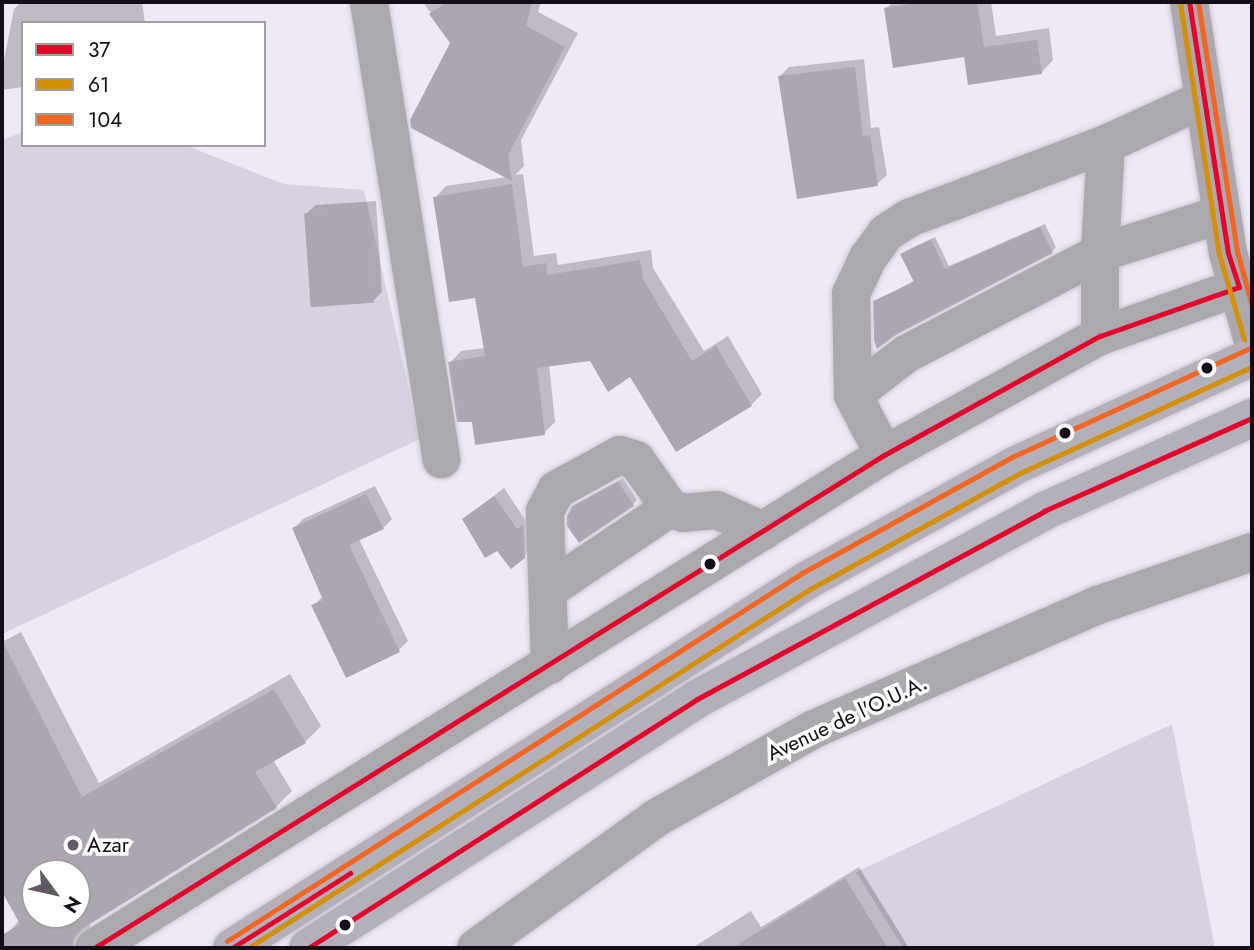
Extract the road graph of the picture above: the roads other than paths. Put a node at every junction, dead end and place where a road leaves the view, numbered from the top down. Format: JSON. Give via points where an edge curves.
{"nodes":[{"id":1,"x":369,"y":2,"type":"edge"},
{"id":2,"x":1189,"y":2,"type":"edge"},
{"id":3,"x":1204,"y":99,"type":"junction"},
{"id":4,"x":1106,"y":144,"type":"junction"},
{"id":5,"x":1222,"y":214,"type":"junction"},
{"id":6,"x":1100,"y":253,"type":"junction"},
{"id":7,"x":1240,"y":262,"type":"edge"},
{"id":8,"x":1100,"y":336,"type":"junction"},
{"id":9,"x":1252,"y":337,"type":"edge"},
{"id":10,"x":1252,"y":357,"type":"edge"},
{"id":11,"x":853,"y":395,"type":"junction"},
{"id":12,"x":1252,"y":418,"type":"edge"},
{"id":13,"x":884,"y":455,"type":"junction"},
{"id":14,"x":441,"y":460,"type":"dead end"},
{"id":15,"x":670,"y":508,"type":"junction"},
{"id":16,"x":763,"y":531,"type":"junction"},
{"id":17,"x":1252,"y":552,"type":"edge"},
{"id":18,"x":548,"y":590,"type":"junction"},
{"id":19,"x":550,"y":665,"type":"junction"},
{"id":20,"x":94,"y":948,"type":"edge"},
{"id":21,"x":232,"y":948,"type":"edge"},
{"id":22,"x":309,"y":948,"type":"edge"},
{"id":23,"x":476,"y":948,"type":"edge"}],
"edges":[{"from":1,"to":14,"type":"street"},
{"from":2,"to":3,"type":"street"},
{"from":3,"to":4,"type":"street"},
{"from":3,"to":5,"type":"street"},
{"from":4,"to":6,"type":"street"},
{"from":4,"to":11,"type":"street","via":[[909,218],[886,233],[851,294]]},
{"from":5,"to":6,"type":"street"},
{"from":5,"to":7,"type":"street"},
{"from":6,"to":8,"type":"street"},
{"from":6,"to":11,"type":"street","via":[[906,354]]},
{"from":7,"to":8,"type":"street"},
{"from":7,"to":9,"type":"street"},
{"from":8,"to":13,"type":"street"},
{"from":10,"to":21,"type":"highway","via":[[1016,466],[806,582]]},
{"from":11,"to":13,"type":"street"},
{"from":12,"to":22,"type":"highway","via":[[1044,511],[697,699]]},
{"from":13,"to":16,"type":"street"},
{"from":15,"to":16,"type":"street","via":[[683,513],[717,510]]},
{"from":15,"to":18,"type":"street"},
{"from":15,"to":18,"type":"street","via":[[636,460],[620,455],[556,490],[545,511]]},
{"from":16,"to":19,"type":"street"},
{"from":17,"to":23,"type":"street","name":"Avenue de l'O.U.A.","via":[[1098,605],[814,729],[656,818]]},
{"from":18,"to":19,"type":"street"},
{"from":19,"to":20,"type":"street"}]}
